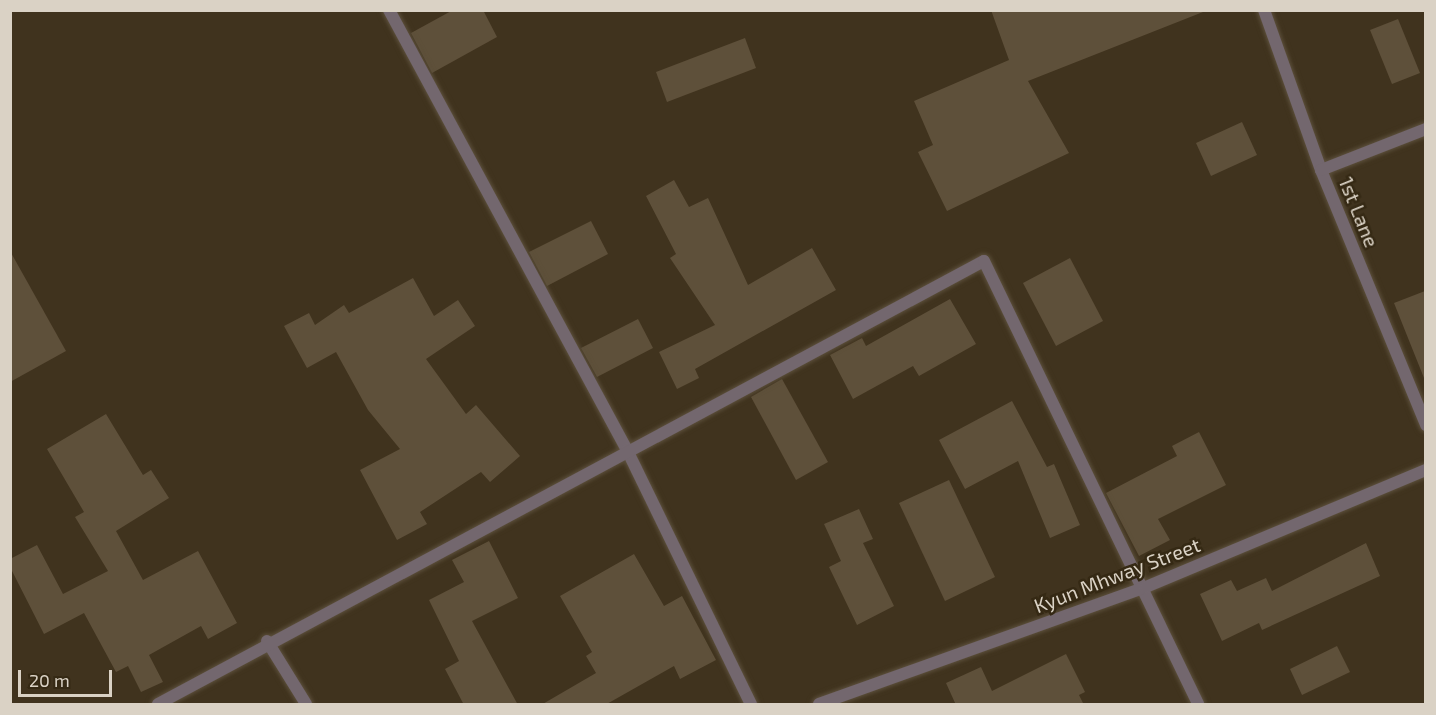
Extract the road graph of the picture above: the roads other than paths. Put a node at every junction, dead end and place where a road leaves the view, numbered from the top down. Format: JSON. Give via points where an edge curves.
{"nodes":[{"id":1,"x":389,"y":10,"type":"edge"},
{"id":2,"x":1264,"y":10,"type":"edge"},
{"id":3,"x":1425,"y":129,"type":"edge"},
{"id":4,"x":1321,"y":170,"type":"junction"},
{"id":5,"x":1425,"y":425,"type":"edge"},
{"id":6,"x":627,"y":450,"type":"junction"},
{"id":7,"x":1425,"y":470,"type":"edge"},
{"id":8,"x":1146,"y":587,"type":"junction"},
{"id":9,"x":267,"y":641,"type":"junction"},
{"id":10,"x":158,"y":705,"type":"edge"},
{"id":11,"x":306,"y":705,"type":"edge"},
{"id":12,"x":751,"y":705,"type":"edge"},
{"id":13,"x":819,"y":705,"type":"edge"},
{"id":14,"x":1198,"y":705,"type":"edge"}],
"edges":[{"from":1,"to":6,"type":"street"},
{"from":2,"to":4,"type":"street","name":"1st Lane"},
{"from":3,"to":4,"type":"street"},
{"from":4,"to":5,"type":"street","name":"1st Lane"},
{"from":6,"to":8,"type":"street","via":[[984,261]]},
{"from":6,"to":9,"type":"street"},
{"from":6,"to":12,"type":"street"},
{"from":7,"to":8,"type":"street","name":"Kyun Mhway Street"},
{"from":8,"to":13,"type":"street","name":"Kyun Mhway Street"},
{"from":8,"to":14,"type":"street"},
{"from":9,"to":10,"type":"street"},
{"from":9,"to":11,"type":"street"}]}
